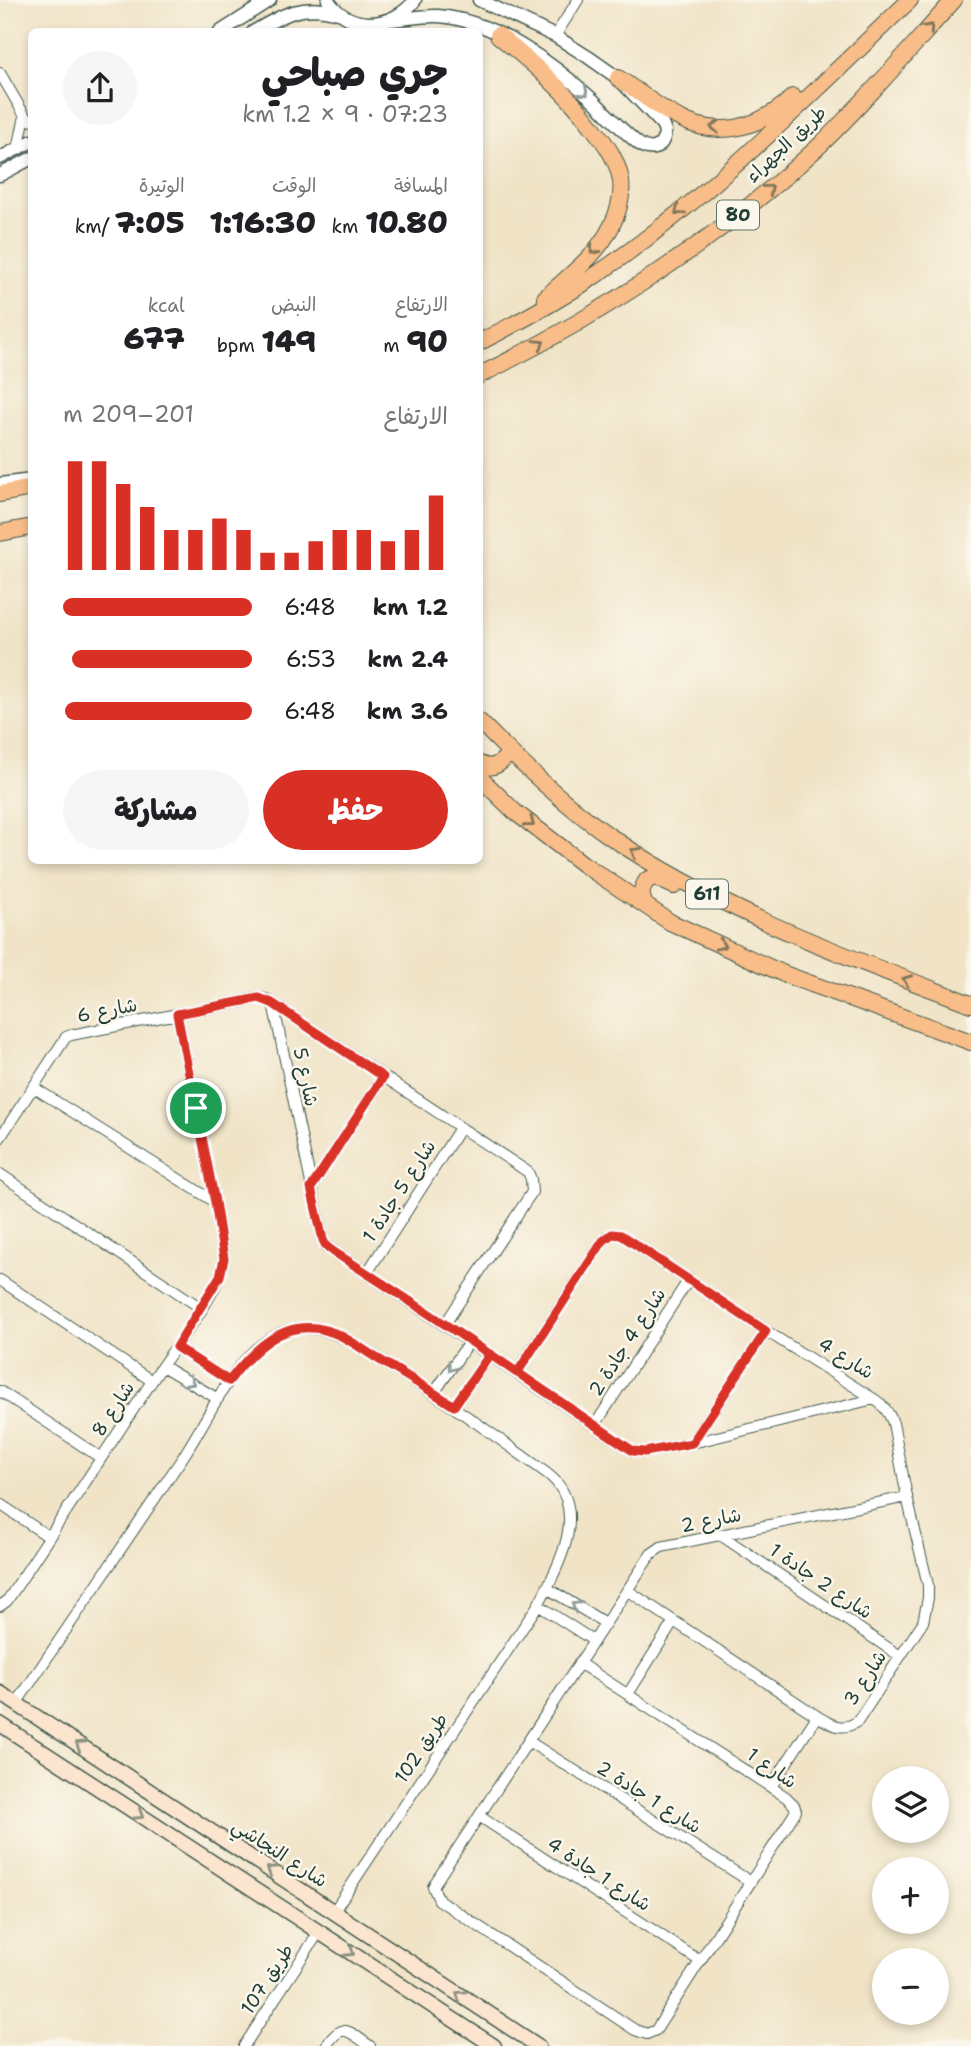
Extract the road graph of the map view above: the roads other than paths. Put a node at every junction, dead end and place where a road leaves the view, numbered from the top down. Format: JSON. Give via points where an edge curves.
{"nodes":[{"id":1,"x":270,"y":0,"type":"edge"},
{"id":2,"x":328,"y":0,"type":"edge"},
{"id":3,"x":415,"y":0,"type":"edge"},
{"id":4,"x":479,"y":0,"type":"edge"},
{"id":5,"x":578,"y":0,"type":"edge"},
{"id":6,"x":910,"y":0,"type":"edge"},
{"id":7,"x":954,"y":0,"type":"edge"},
{"id":8,"x":341,"y":14,"type":"junction"},
{"id":9,"x":390,"y":20,"type":"junction"},
{"id":10,"x":226,"y":28,"type":"edge"},
{"id":11,"x":260,"y":28,"type":"edge"},
{"id":12,"x":483,"y":28,"type":"edge"},
{"id":13,"x":483,"y":28,"type":"edge"},
{"id":14,"x":498,"y":34,"type":"junction"},
{"id":15,"x":555,"y":36,"type":"junction"},
{"id":16,"x":0,"y":73,"type":"edge"},
{"id":17,"x":618,"y":78,"type":"junction"},
{"id":18,"x":28,"y":119,"type":"edge"},
{"id":19,"x":28,"y":143,"type":"edge"},
{"id":20,"x":18,"y":149,"type":"junction"},
{"id":21,"x":0,"y":158,"type":"edge"},
{"id":22,"x":28,"y":160,"type":"edge"},
{"id":23,"x":0,"y":176,"type":"edge"},
{"id":24,"x":520,"y":322,"type":"junction"},
{"id":25,"x":483,"y":340,"type":"edge"},
{"id":26,"x":483,"y":374,"type":"edge"},
{"id":27,"x":28,"y":480,"type":"edge"},
{"id":28,"x":0,"y":484,"type":"edge"},
{"id":29,"x":28,"y":489,"type":"edge"},
{"id":30,"x":0,"y":494,"type":"edge"},
{"id":31,"x":28,"y":528,"type":"edge"},
{"id":32,"x":0,"y":533,"type":"edge"},
{"id":33,"x":483,"y":725,"type":"edge"},
{"id":34,"x":510,"y":753,"type":"junction"},
{"id":35,"x":483,"y":765,"type":"edge"},
{"id":36,"x":483,"y":781,"type":"edge"},
{"id":37,"x":645,"y":905,"type":"junction"},
{"id":38,"x":792,"y":934,"type":"junction"},
{"id":39,"x":272,"y":1003,"type":"junction"},
{"id":40,"x":971,"y":1004,"type":"edge"},
{"id":41,"x":177,"y":1014,"type":"junction"},
{"id":42,"x":971,"y":1042,"type":"edge"},
{"id":43,"x":383,"y":1077,"type":"junction"},
{"id":44,"x":33,"y":1087,"type":"junction"},
{"id":45,"x":460,"y":1128,"type":"junction"},
{"id":46,"x":0,"y":1138,"type":"edge"},
{"id":47,"x":0,"y":1174,"type":"edge"},
{"id":48,"x":311,"y":1188,"type":"junction"},
{"id":49,"x":215,"y":1202,"type":"junction"},
{"id":50,"x":367,"y":1273,"type":"junction"},
{"id":51,"x":689,"y":1279,"type":"junction"},
{"id":52,"x":0,"y":1280,"type":"edge"},
{"id":53,"x":201,"y":1308,"type":"junction"},
{"id":54,"x":445,"y":1324,"type":"junction"},
{"id":55,"x":766,"y":1331,"type":"junction"},
{"id":56,"x":470,"y":1341,"type":"junction"},
{"id":57,"x":176,"y":1347,"type":"junction"},
{"id":58,"x":490,"y":1354,"type":"junction"},
{"id":59,"x":162,"y":1366,"type":"junction"},
{"id":60,"x":517,"y":1373,"type":"junction"},
{"id":61,"x":152,"y":1381,"type":"junction"},
{"id":62,"x":229,"y":1381,"type":"junction"},
{"id":63,"x":0,"y":1391,"type":"edge"},
{"id":64,"x":435,"y":1393,"type":"junction"},
{"id":65,"x":218,"y":1399,"type":"junction"},
{"id":66,"x":874,"y":1399,"type":"junction"},
{"id":67,"x":454,"y":1406,"type":"junction"},
{"id":68,"x":595,"y":1425,"type":"junction"},
{"id":69,"x":692,"y":1443,"type":"junction"},
{"id":70,"x":101,"y":1458,"type":"junction"},
{"id":71,"x":907,"y":1497,"type":"junction"},
{"id":72,"x":0,"y":1504,"type":"edge"},
{"id":73,"x":722,"y":1536,"type":"junction"},
{"id":74,"x":49,"y":1537,"type":"junction"},
{"id":75,"x":547,"y":1588,"type":"junction"},
{"id":76,"x":627,"y":1590,"type":"junction"},
{"id":77,"x":538,"y":1605,"type":"junction"},
{"id":78,"x":0,"y":1606,"type":"edge"},
{"id":79,"x":674,"y":1621,"type":"junction"},
{"id":80,"x":605,"y":1623,"type":"junction"},
{"id":81,"x":594,"y":1641,"type":"junction"},
{"id":82,"x":900,"y":1656,"type":"junction"},
{"id":83,"x":579,"y":1662,"type":"junction"},
{"id":84,"x":0,"y":1693,"type":"edge"},
{"id":85,"x":628,"y":1694,"type":"junction"},
{"id":86,"x":16,"y":1704,"type":"junction"},
{"id":87,"x":817,"y":1716,"type":"junction"},
{"id":88,"x":1,"y":1726,"type":"edge"},
{"id":89,"x":528,"y":1741,"type":"junction"},
{"id":90,"x":771,"y":1787,"type":"junction"},
{"id":91,"x":479,"y":1816,"type":"junction"},
{"id":92,"x":751,"y":1882,"type":"junction"},
{"id":93,"x":334,"y":1911,"type":"junction"},
{"id":94,"x":319,"y":1932,"type":"junction"},
{"id":95,"x":700,"y":1961,"type":"junction"},
{"id":96,"x":491,"y":2015,"type":"junction"},
{"id":97,"x":475,"y":2034,"type":"junction"},
{"id":98,"x":244,"y":2046,"type":"edge"},
{"id":99,"x":326,"y":2046,"type":"edge"},
{"id":100,"x":370,"y":2046,"type":"edge"},
{"id":101,"x":494,"y":2046,"type":"edge"},
{"id":102,"x":538,"y":2046,"type":"edge"}],
"edges":[{"from":1,"to":10,"type":"street"},
{"from":2,"to":8,"type":"street"},
{"from":3,"to":9,"type":"street"},
{"from":4,"to":15,"type":"street"},
{"from":5,"to":15,"type":"street"},
{"from":6,"to":17,"type":"main road","one_way":true,"via":[[847,44],[783,107],[744,126],[721,129],[678,118]]},
{"from":6,"to":24,"type":"main road","name":"طريق الجهراء","number":"80","one_way":true,"via":[[665,223],[590,279]]},
{"from":26,"to":7,"type":"main road","name":"طريق الجهراء","number":"80","one_way":true,"via":[[608,304],[728,223],[817,147]]},
{"from":8,"to":9,"type":"street","via":[[365,23]]},
{"from":8,"to":11,"type":"street","via":[[306,8]]},
{"from":9,"to":12,"type":"street","via":[[437,16]]},
{"from":13,"to":14,"type":"street"},
{"from":14,"to":17,"type":"street","one_way":true,"via":[[556,70],[645,148],[658,147],[665,136],[662,124]]},
{"from":14,"to":24,"type":"main road","one_way":true,"via":[[577,105],[615,158],[621,182],[620,207],[599,246]]},
{"from":15,"to":17,"type":"street"},
{"from":16,"to":18,"type":"street"},
{"from":18,"to":20,"type":"street"},
{"from":19,"to":20,"type":"street"},
{"from":20,"to":21,"type":"street"},
{"from":22,"to":23,"type":"street"},
{"from":24,"to":25,"type":"main road","name":"طريق الجهراء","number":"80"},
{"from":27,"to":28,"type":"street"},
{"from":29,"to":30,"type":"main road"},
{"from":31,"to":32,"type":"main road"},
{"from":33,"to":34,"type":"main road","number":"611"},
{"from":34,"to":35,"type":"main road","via":[[497,766]]},
{"from":38,"to":34,"type":"main road","number":"611","one_way":true,"via":[[691,886],[610,837]]},
{"from":36,"to":37,"type":"main road","number":"611","one_way":true,"via":[[515,812]]},
{"from":37,"to":38,"type":"main road","via":[[642,887],[655,877],[773,932]]},
{"from":37,"to":42,"type":"main road","number":"611","one_way":true,"via":[[670,922],[784,974]]},
{"from":40,"to":38,"type":"main road","number":"611","one_way":true},
{"from":39,"to":41,"type":"street","name":"شارع 6","via":[[259,998]]},
{"from":39,"to":43,"type":"street","name":"شارع 5"},
{"from":39,"to":48,"type":"street","name":"شارع 5"},
{"from":41,"to":44,"type":"street","name":"شارع 6","via":[[66,1037]]},
{"from":41,"to":49,"type":"street"},
{"from":43,"to":45,"type":"street","name":"شارع 5"},
{"from":43,"to":48,"type":"street"},
{"from":44,"to":46,"type":"street","name":"شارع 6"},
{"from":44,"to":49,"type":"street"},
{"from":45,"to":50,"type":"street","name":"شارع 5 جادة 1"},
{"from":45,"to":54,"type":"street","name":"شارع 5","via":[[528,1171],[532,1192]]},
{"from":47,"to":53,"type":"street"},
{"from":48,"to":50,"type":"street","name":"شارع 5","via":[[326,1246]]},
{"from":49,"to":53,"type":"street","via":[[224,1259],[220,1276]]},
{"from":50,"to":54,"type":"street","name":"شارع 5"},
{"from":51,"to":55,"type":"street","name":"شارع 4"},
{"from":51,"to":60,"type":"street","name":"شارع 4","via":[[621,1235],[608,1237]]},
{"from":51,"to":68,"type":"street","name":"شارع 4 جادة 2"},
{"from":52,"to":61,"type":"street","name":"شارع 8"},
{"from":53,"to":57,"type":"street"},
{"from":54,"to":56,"type":"street","name":"شارع 5"},
{"from":55,"to":66,"type":"street","name":"شارع 4"},
{"from":55,"to":69,"type":"street"},
{"from":56,"to":58,"type":"street","name":"شارع 5"},
{"from":56,"to":64,"type":"street","one_way":true},
{"from":57,"to":59,"type":"street"},
{"from":57,"to":62,"type":"street"},
{"from":58,"to":60,"type":"street","name":"شارع 4"},
{"from":58,"to":67,"type":"street"},
{"from":59,"to":61,"type":"street"},
{"from":59,"to":65,"type":"street","one_way":true},
{"from":60,"to":68,"type":"street","name":"شارع 4"},
{"from":61,"to":70,"type":"street","name":"شارع 8"},
{"from":62,"to":64,"type":"street","name":"طريق 102","via":[[260,1345],[304,1327],[341,1336]]},
{"from":62,"to":65,"type":"street","name":"طريق 102"},
{"from":63,"to":70,"type":"street"},
{"from":64,"to":67,"type":"street","name":"طريق 102"},
{"from":65,"to":86,"type":"street","name":"طريق 102"},
{"from":66,"to":69,"type":"street","name":"شارع 4"},
{"from":66,"to":71,"type":"street","name":"شارع 3","via":[[883,1404],[893,1423]]},
{"from":67,"to":75,"type":"street","name":"طريق 102","via":[[558,1483],[569,1510],[568,1535]]},
{"from":68,"to":69,"type":"street","name":"شارع 4","via":[[638,1452]]},
{"from":70,"to":74,"type":"street","name":"شارع 8"},
{"from":71,"to":73,"type":"street","name":"شارع 2"},
{"from":71,"to":82,"type":"street","name":"شارع 3","via":[[928,1598],[923,1622]]},
{"from":72,"to":74,"type":"street"},
{"from":73,"to":76,"type":"street","name":"شارع 2","via":[[656,1550]]},
{"from":73,"to":82,"type":"street","name":"شارع 2 جادة 1"},
{"from":74,"to":78,"type":"street","name":"شارع 8"},
{"from":75,"to":77,"type":"street","name":"طريق 102"},
{"from":80,"to":75,"type":"street","one_way":true},
{"from":76,"to":79,"type":"street","name":"شارع 3"},
{"from":76,"to":80,"type":"street","name":"شارع 2"},
{"from":77,"to":81,"type":"street"},
{"from":77,"to":93,"type":"street","name":"طريق 102"},
{"from":79,"to":85,"type":"street"},
{"from":79,"to":87,"type":"street","name":"شارع 3"},
{"from":80,"to":81,"type":"street","name":"شارع 2"},
{"from":81,"to":83,"type":"street","name":"شارع 2"},
{"from":82,"to":87,"type":"street","name":"شارع 3","via":[[858,1721],[845,1728]]},
{"from":83,"to":85,"type":"street","name":"شارع 1"},
{"from":83,"to":89,"type":"street","name":"شارع 1"},
{"from":84,"to":86,"type":"main road","name":"شارع النجاشي"},
{"from":85,"to":90,"type":"street","name":"شارع 1"},
{"from":93,"to":86,"type":"main road","name":"شارع النجاشي","one_way":true},
{"from":87,"to":90,"type":"street"},
{"from":88,"to":94,"type":"main road","one_way":true},
{"from":89,"to":91,"type":"street","name":"شارع 1"},
{"from":89,"to":92,"type":"street","name":"شارع 1 جادة 2"},
{"from":90,"to":92,"type":"street","name":"شارع 1","via":[[791,1801],[796,1811]]},
{"from":91,"to":95,"type":"street","name":"شارع 1 جادة 4"},
{"from":91,"to":95,"type":"street","name":"شارع 1","via":[[435,1883],[435,1895],[635,2030],[647,2034],[656,2030]]},
{"from":92,"to":95,"type":"street","name":"شارع 1"},
{"from":96,"to":93,"type":"main road","name":"شارع النجاشي","one_way":true},
{"from":94,"to":97,"type":"main road","one_way":true},
{"from":94,"to":98,"type":"street","name":"طريق 107"},
{"from":96,"to":97,"type":"main road","via":[[491,2030]]},
{"from":96,"to":102,"type":"main road","name":"شارع النجاشي"},
{"from":97,"to":101,"type":"main road"},
{"from":99,"to":100,"type":"street","via":[[340,2030]]}]}
